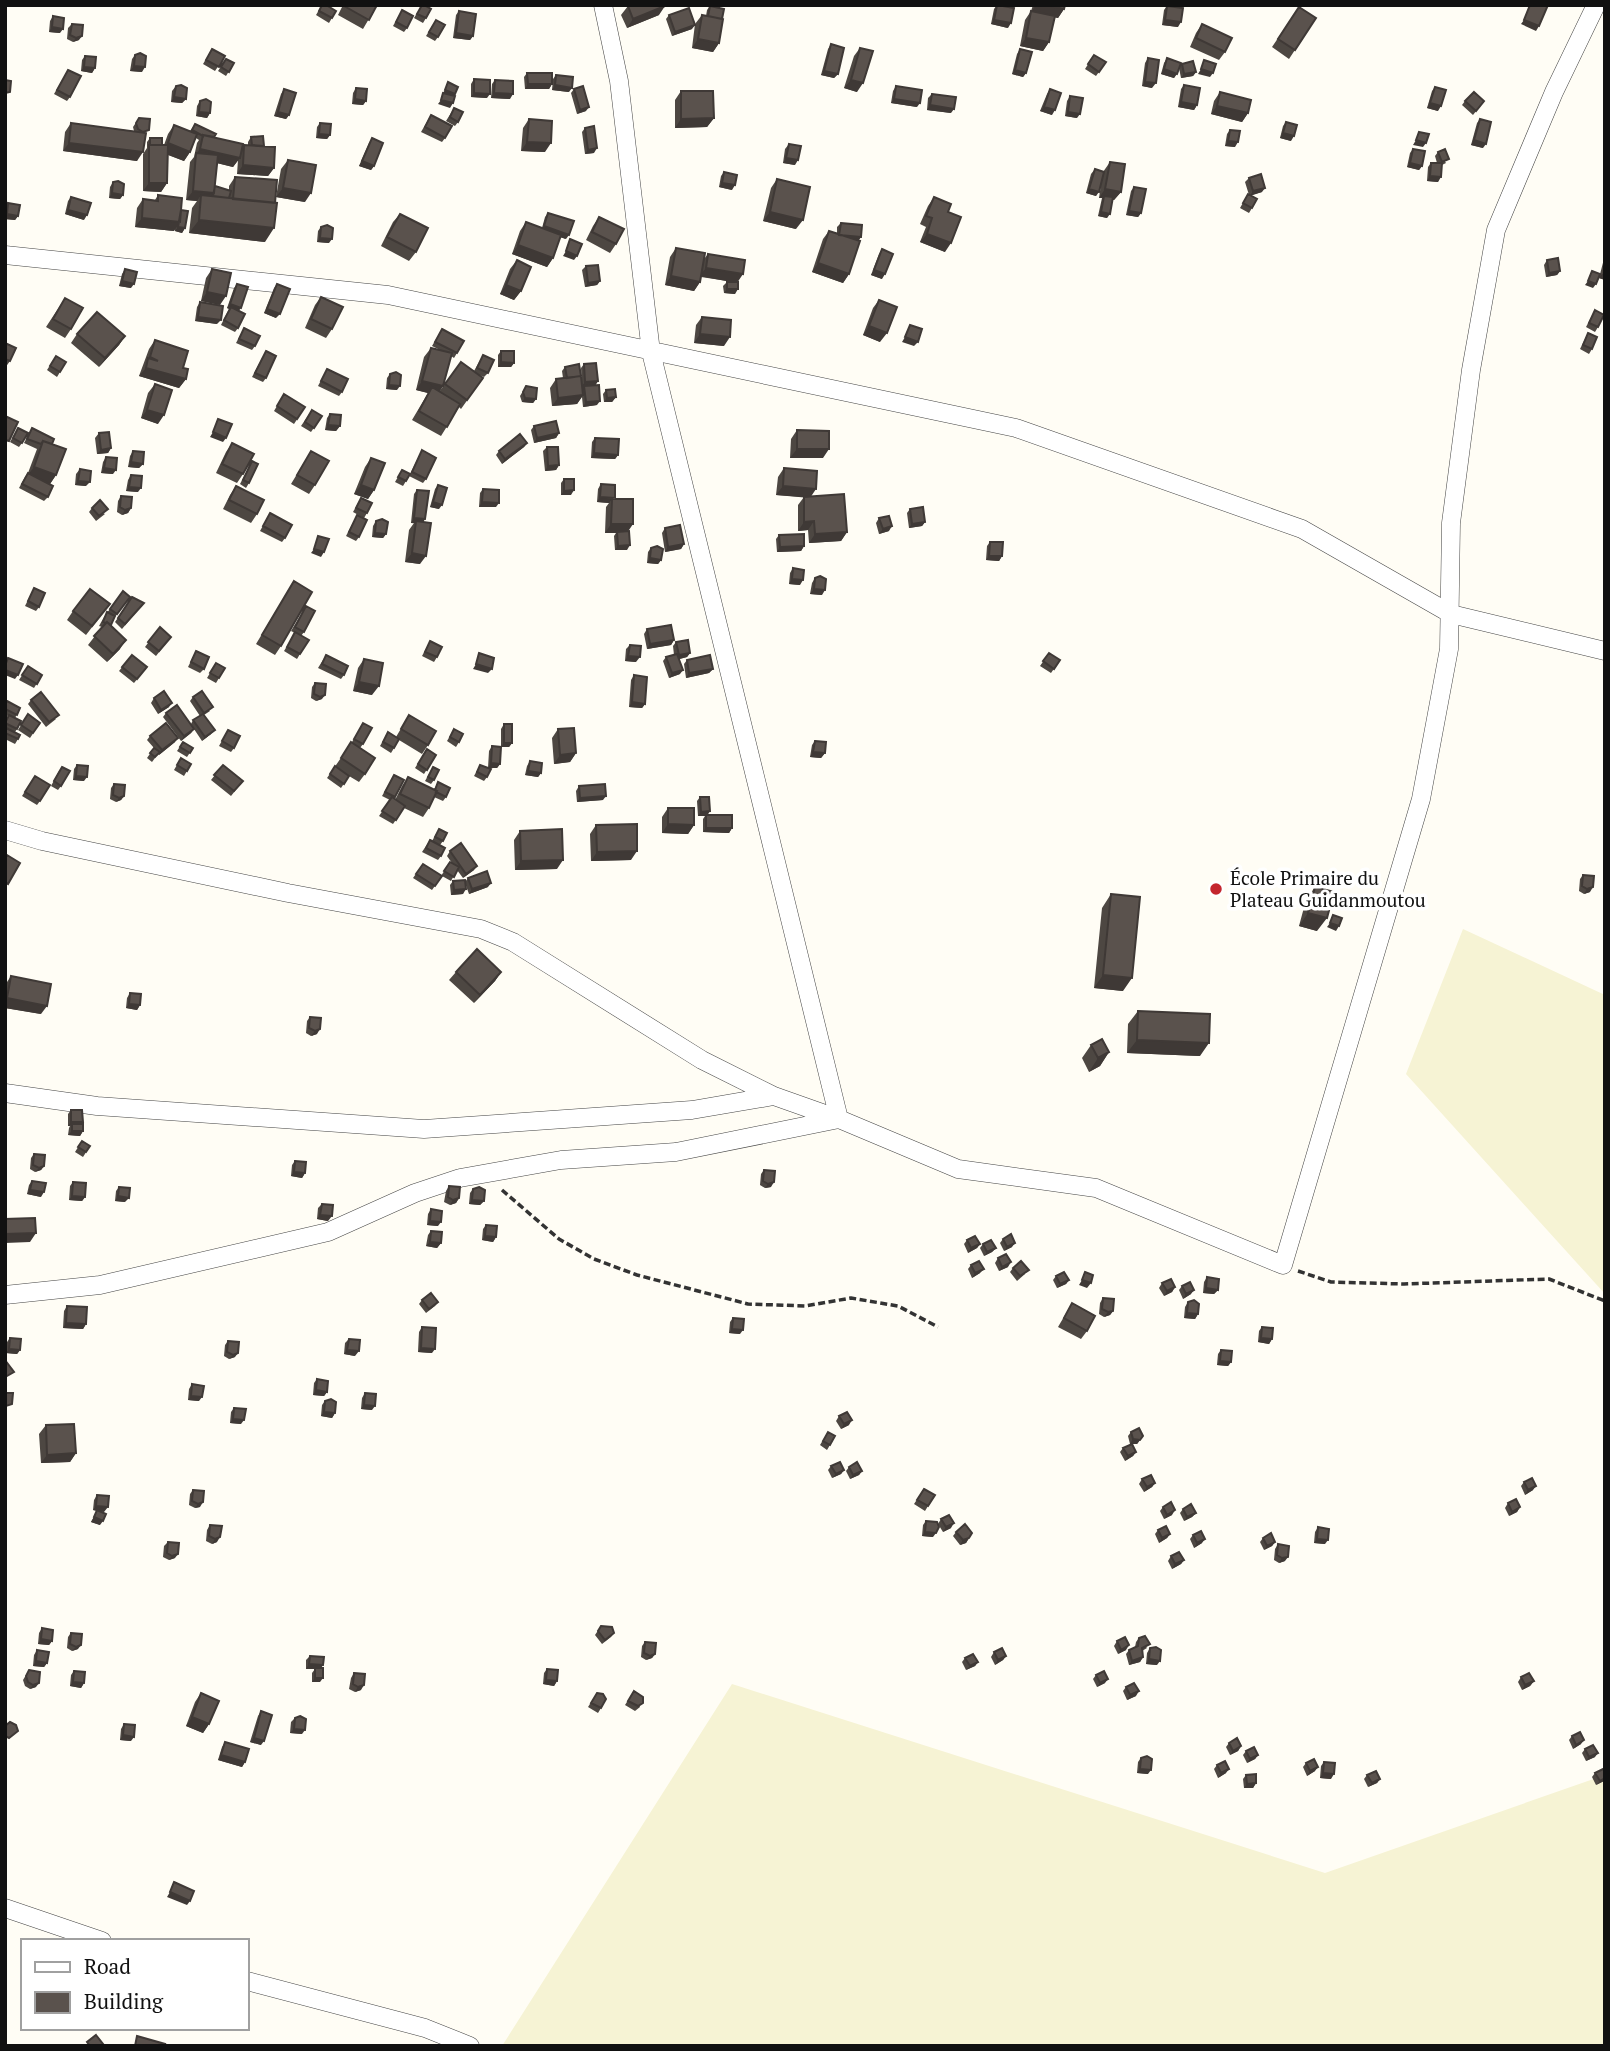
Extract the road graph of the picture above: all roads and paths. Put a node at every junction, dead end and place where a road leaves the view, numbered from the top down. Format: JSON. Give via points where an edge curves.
{"nodes":[{"id":1,"x":603,"y":5,"type":"edge"},
{"id":2,"x":1595,"y":5,"type":"edge"},
{"id":3,"x":5,"y":255,"type":"edge"},
{"id":4,"x":650,"y":352,"type":"junction"},
{"id":5,"x":1451,"y":614,"type":"junction"},
{"id":6,"x":1605,"y":651,"type":"edge"},
{"id":7,"x":5,"y":830,"type":"edge"},
{"id":8,"x":5,"y":1093,"type":"edge"},
{"id":9,"x":774,"y":1096,"type":"junction"},
{"id":10,"x":839,"y":1119,"type":"junction"},
{"id":11,"x":494,"y":1187,"type":"dead end"},
{"id":12,"x":1283,"y":1265,"type":"junction"},
{"id":13,"x":5,"y":1295,"type":"edge"},
{"id":14,"x":1605,"y":1301,"type":"edge"},
{"id":15,"x":938,"y":1327,"type":"dead end"},
{"id":16,"x":5,"y":1908,"type":"edge"},
{"id":17,"x":96,"y":1939,"type":"edge"},
{"id":18,"x":248,"y":1981,"type":"edge"},
{"id":19,"x":470,"y":2046,"type":"edge"}],
"edges":[{"from":1,"to":4,"type":"street","via":[[619,81]]},
{"from":2,"to":5,"type":"street","via":[[1496,230],[1451,523]]},
{"from":3,"to":4,"type":"street","via":[[388,295]]},
{"from":4,"to":5,"type":"street","via":[[1016,428],[1302,529]]},
{"from":4,"to":10,"type":"street"},
{"from":5,"to":6,"type":"street"},
{"from":5,"to":12,"type":"street","via":[[1449,649],[1421,799]]},
{"from":7,"to":9,"type":"street","via":[[288,894],[481,929],[513,942],[702,1060]]},
{"from":8,"to":9,"type":"street","via":[[97,1106],[424,1129],[692,1110]]},
{"from":9,"to":10,"type":"street"},
{"from":10,"to":12,"type":"street","via":[[958,1169],[1096,1188]]},
{"from":10,"to":13,"type":"street","via":[[676,1152],[561,1160],[460,1178],[328,1232],[100,1285]]},
{"from":11,"to":15,"type":"path","via":[[505,1190],[559,1239],[636,1275],[747,1304],[805,1306],[851,1298],[898,1306]]},
{"from":12,"to":14,"type":"path","via":[[1331,1282],[1549,1279]]},
{"from":16,"to":17,"type":"street"},
{"from":18,"to":19,"type":"street","via":[[425,2028]]}]}
